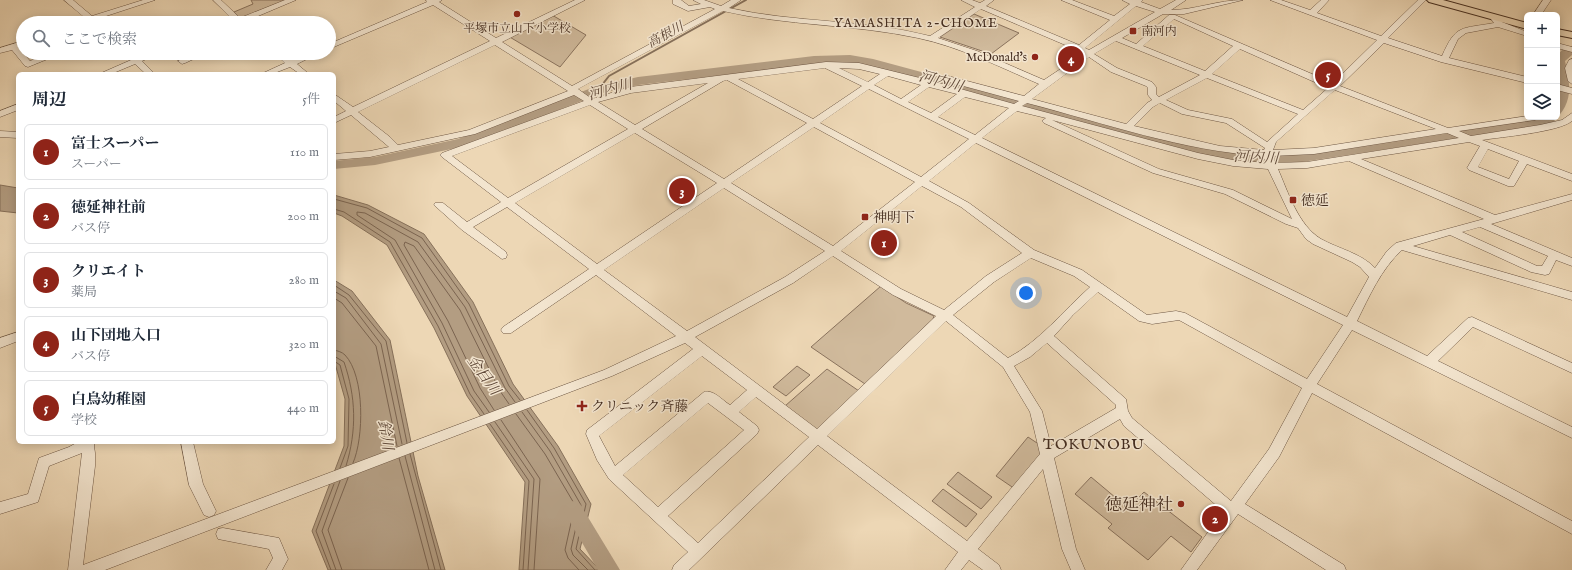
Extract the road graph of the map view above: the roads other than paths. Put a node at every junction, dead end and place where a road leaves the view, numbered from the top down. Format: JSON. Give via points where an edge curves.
{"nodes":[{"id":1,"x":68,"y":0,"type":"edge"},
{"id":2,"x":151,"y":0,"type":"edge"},
{"id":3,"x":217,"y":0,"type":"edge"},
{"id":4,"x":292,"y":0,"type":"edge"},
{"id":5,"x":581,"y":0,"type":"edge"},
{"id":6,"x":677,"y":0,"type":"edge"},
{"id":7,"x":697,"y":0,"type":"edge"},
{"id":8,"x":737,"y":0,"type":"edge"},
{"id":9,"x":965,"y":0,"type":"edge"},
{"id":10,"x":990,"y":0,"type":"edge"},
{"id":11,"x":1065,"y":0,"type":"edge"},
{"id":12,"x":1126,"y":0,"type":"edge"},
{"id":13,"x":1182,"y":0,"type":"edge"},
{"id":14,"x":1239,"y":0,"type":"edge"},
{"id":15,"x":1274,"y":0,"type":"edge"},
{"id":16,"x":1325,"y":0,"type":"edge"},
{"id":17,"x":1422,"y":0,"type":"edge"},
{"id":18,"x":1432,"y":0,"type":"edge"},
{"id":19,"x":1547,"y":0,"type":"edge"},
{"id":20,"x":434,"y":1,"type":"edge"},
{"id":21,"x":1138,"y":2,"type":"edge"},
{"id":22,"x":709,"y":5,"type":"junction"},
{"id":23,"x":980,"y":7,"type":"junction"},
{"id":24,"x":722,"y":9,"type":"junction"},
{"id":25,"x":1161,"y":12,"type":"junction"},
{"id":26,"x":1539,"y":12,"type":"edge"},
{"id":27,"x":1311,"y":14,"type":"junction"},
{"id":28,"x":87,"y":16,"type":"edge"},
{"id":29,"x":107,"y":16,"type":"edge"},
{"id":30,"x":232,"y":16,"type":"edge"},
{"id":31,"x":252,"y":16,"type":"edge"},
{"id":32,"x":1115,"y":19,"type":"junction"},
{"id":33,"x":1497,"y":21,"type":"junction"},
{"id":34,"x":1524,"y":30,"type":"edge"},
{"id":35,"x":1560,"y":32,"type":"edge"},
{"id":36,"x":1572,"y":34,"type":"edge"},
{"id":37,"x":933,"y":38,"type":"junction"},
{"id":38,"x":1115,"y":38,"type":"junction"},
{"id":39,"x":1382,"y":39,"type":"junction"},
{"id":40,"x":497,"y":42,"type":"junction"},
{"id":41,"x":336,"y":44,"type":"edge"},
{"id":42,"x":16,"y":45,"type":"edge"},
{"id":43,"x":1239,"y":45,"type":"junction"},
{"id":44,"x":13,"y":46,"type":"junction"},
{"id":45,"x":1137,"y":47,"type":"junction"},
{"id":46,"x":1080,"y":48,"type":"junction"},
{"id":47,"x":16,"y":50,"type":"edge"},
{"id":48,"x":0,"y":51,"type":"edge"},
{"id":49,"x":1088,"y":54,"type":"junction"},
{"id":50,"x":25,"y":60,"type":"edge"},
{"id":51,"x":40,"y":60,"type":"edge"},
{"id":52,"x":287,"y":60,"type":"edge"},
{"id":53,"x":298,"y":60,"type":"edge"},
{"id":54,"x":1444,"y":60,"type":"junction"},
{"id":55,"x":137,"y":61,"type":"joint"},
{"id":56,"x":1572,"y":62,"type":"edge"},
{"id":57,"x":291,"y":63,"type":"junction"},
{"id":58,"x":826,"y":65,"type":"junction"},
{"id":59,"x":108,"y":72,"type":"edge"},
{"id":60,"x":149,"y":72,"type":"edge"},
{"id":61,"x":270,"y":72,"type":"edge"},
{"id":62,"x":302,"y":72,"type":"edge"},
{"id":63,"x":887,"y":73,"type":"junction"},
{"id":64,"x":1206,"y":75,"type":"junction"},
{"id":65,"x":725,"y":77,"type":"junction"},
{"id":66,"x":948,"y":79,"type":"dead end"},
{"id":67,"x":1524,"y":79,"type":"edge"},
{"id":68,"x":1572,"y":81,"type":"edge"},
{"id":69,"x":929,"y":84,"type":"junction"},
{"id":70,"x":1045,"y":84,"type":"junction"},
{"id":71,"x":867,"y":86,"type":"junction"},
{"id":72,"x":1334,"y":87,"type":"junction"},
{"id":73,"x":1560,"y":88,"type":"edge"},
{"id":74,"x":574,"y":90,"type":"junction"},
{"id":75,"x":1572,"y":91,"type":"edge"},
{"id":76,"x":964,"y":93,"type":"junction"},
{"id":77,"x":336,"y":99,"type":"edge"},
{"id":78,"x":1158,"y":100,"type":"junction"},
{"id":79,"x":590,"y":101,"type":"junction"},
{"id":80,"x":902,"y":102,"type":"junction"},
{"id":81,"x":1021,"y":103,"type":"junction"},
{"id":82,"x":16,"y":108,"type":"edge"},
{"id":83,"x":352,"y":112,"type":"junction"},
{"id":84,"x":1303,"y":113,"type":"junction"},
{"id":85,"x":0,"y":114,"type":"edge"},
{"id":86,"x":932,"y":117,"type":"junction"},
{"id":87,"x":336,"y":119,"type":"edge"},
{"id":88,"x":1524,"y":119,"type":"edge"},
{"id":89,"x":1570,"y":121,"type":"edge"},
{"id":90,"x":813,"y":123,"type":"junction"},
{"id":91,"x":1128,"y":127,"type":"junction"},
{"id":92,"x":634,"y":129,"type":"junction"},
{"id":93,"x":1448,"y":130,"type":"junction"},
{"id":94,"x":0,"y":134,"type":"edge"},
{"id":95,"x":16,"y":135,"type":"edge"},
{"id":96,"x":976,"y":139,"type":"junction"},
{"id":97,"x":1471,"y":140,"type":"junction"},
{"id":98,"x":1486,"y":145,"type":"junction"},
{"id":99,"x":395,"y":148,"type":"junction"},
{"id":100,"x":336,"y":157,"type":"edge"},
{"id":101,"x":1269,"y":158,"type":"junction"},
{"id":102,"x":1349,"y":158,"type":"junction"},
{"id":103,"x":1525,"y":160,"type":"junction"},
{"id":104,"x":1572,"y":178,"type":"edge"},
{"id":105,"x":922,"y":182,"type":"junction"},
{"id":106,"x":723,"y":183,"type":"junction"},
{"id":107,"x":1572,"y":197,"type":"edge"},
{"id":108,"x":508,"y":203,"type":"junction"},
{"id":109,"x":439,"y":205,"type":"dead end"},
{"id":110,"x":1494,"y":219,"type":"junction"},
{"id":111,"x":1480,"y":223,"type":"junction"},
{"id":112,"x":1301,"y":225,"type":"junction"},
{"id":113,"x":466,"y":227,"type":"junction"},
{"id":114,"x":1450,"y":231,"type":"junction"},
{"id":115,"x":1400,"y":246,"type":"junction"},
{"id":116,"x":833,"y":251,"type":"junction"},
{"id":117,"x":1030,"y":253,"type":"junction"},
{"id":118,"x":1554,"y":254,"type":"junction"},
{"id":119,"x":502,"y":255,"type":"dead end"},
{"id":120,"x":1572,"y":262,"type":"edge"},
{"id":121,"x":596,"y":269,"type":"junction"},
{"id":122,"x":1374,"y":277,"type":"junction"},
{"id":123,"x":1098,"y":286,"type":"junction"},
{"id":124,"x":1572,"y":296,"type":"edge"},
{"id":125,"x":945,"y":315,"type":"junction"},
{"id":126,"x":1350,"y":324,"type":"junction"},
{"id":127,"x":507,"y":330,"type":"dead end"},
{"id":128,"x":686,"y":336,"type":"junction"},
{"id":129,"x":1047,"y":336,"type":"junction"},
{"id":130,"x":16,"y":337,"type":"edge"},
{"id":131,"x":0,"y":343,"type":"edge"},
{"id":132,"x":702,"y":349,"type":"junction"},
{"id":133,"x":1429,"y":362,"type":"junction"},
{"id":134,"x":1007,"y":364,"type":"junction"},
{"id":135,"x":1572,"y":368,"type":"edge"},
{"id":136,"x":1310,"y":385,"type":"junction"},
{"id":137,"x":755,"y":390,"type":"junction"},
{"id":138,"x":730,"y":412,"type":"junction"},
{"id":139,"x":1122,"y":412,"type":"junction"},
{"id":140,"x":1572,"y":433,"type":"edge"},
{"id":141,"x":818,"y":437,"type":"junction"},
{"id":142,"x":88,"y":444,"type":"edge"},
{"id":143,"x":187,"y":444,"type":"edge"},
{"id":144,"x":1047,"y":455,"type":"junction"},
{"id":145,"x":614,"y":475,"type":"junction"},
{"id":146,"x":0,"y":508,"type":"edge"},
{"id":147,"x":1235,"y":508,"type":"junction"},
{"id":148,"x":209,"y":510,"type":"dead end"},
{"id":149,"x":659,"y":515,"type":"junction"},
{"id":150,"x":1572,"y":528,"type":"edge"},
{"id":151,"x":223,"y":534,"type":"dead end"},
{"id":152,"x":968,"y":551,"type":"junction"},
{"id":153,"x":690,"y":563,"type":"edge"},
{"id":154,"x":75,"y":570,"type":"edge"},
{"id":155,"x":87,"y":570,"type":"edge"},
{"id":156,"x":273,"y":570,"type":"edge"},
{"id":157,"x":952,"y":570,"type":"edge"},
{"id":158,"x":994,"y":570,"type":"edge"},
{"id":159,"x":1078,"y":570,"type":"edge"},
{"id":160,"x":1188,"y":570,"type":"edge"},
{"id":161,"x":1339,"y":570,"type":"edge"}],
"edges":[{"from":1,"to":28,"type":"street"},
{"from":2,"to":29,"type":"street"},
{"from":3,"to":30,"type":"street"},
{"from":4,"to":31,"type":"street"},
{"from":5,"to":40,"type":"street"},
{"from":6,"to":22,"type":"street","via":[[676,2],[688,9]]},
{"from":7,"to":22,"type":"street"},
{"from":8,"to":24,"type":"street"},
{"from":9,"to":23,"type":"street"},
{"from":10,"to":23,"type":"street"},
{"from":11,"to":32,"type":"street"},
{"from":12,"to":21,"type":"street"},
{"from":13,"to":25,"type":"street"},
{"from":14,"to":25,"type":"street","via":[[1184,12]]},
{"from":15,"to":27,"type":"street"},
{"from":16,"to":27,"type":"street"},
{"from":17,"to":39,"type":"street"},
{"from":18,"to":33,"type":"main road"},
{"from":19,"to":26,"type":"street"},
{"from":20,"to":40,"type":"street"},
{"from":20,"to":41,"type":"street"},
{"from":21,"to":25,"type":"street"},
{"from":21,"to":32,"type":"street"},
{"from":22,"to":24,"type":"street"},
{"from":23,"to":37,"type":"street"},
{"from":23,"to":46,"type":"street"},
{"from":24,"to":37,"type":"street"},
{"from":24,"to":74,"type":"street"},
{"from":25,"to":38,"type":"street"},
{"from":27,"to":39,"type":"street"},
{"from":32,"to":46,"type":"street"},
{"from":33,"to":34,"type":"main road"},
{"from":33,"to":54,"type":"street","via":[[1458,33]]},
{"from":35,"to":36,"type":"main road"},
{"from":37,"to":70,"type":"street","via":[[965,48]]},
{"from":38,"to":45,"type":"street"},
{"from":38,"to":49,"type":"street"},
{"from":39,"to":54,"type":"street"},
{"from":39,"to":72,"type":"street"},
{"from":40,"to":74,"type":"street"},
{"from":40,"to":83,"type":"street"},
{"from":42,"to":44,"type":"street"},
{"from":43,"to":45,"type":"street","via":[[1172,17]]},
{"from":43,"to":64,"type":"street"},
{"from":43,"to":72,"type":"street"},
{"from":44,"to":47,"type":"street"},
{"from":44,"to":48,"type":"street"},
{"from":45,"to":64,"type":"street"},
{"from":46,"to":49,"type":"street"},
{"from":49,"to":70,"type":"street"},
{"from":49,"to":78,"type":"street","via":[[1114,70],[1149,84],[1152,87],[1152,95]]},
{"from":50,"to":51,"type":"street","via":[[28,64]]},
{"from":52,"to":57,"type":"street"},
{"from":53,"to":57,"type":"street"},
{"from":54,"to":67,"type":"street"},
{"from":55,"to":59,"type":"street"},
{"from":55,"to":60,"type":"street"},
{"from":56,"to":68,"type":"street","via":[[1569,68]]},
{"from":57,"to":61,"type":"street"},
{"from":57,"to":62,"type":"street"},
{"from":58,"to":63,"type":"street","via":[[859,66]]},
{"from":58,"to":65,"type":"street"},
{"from":58,"to":71,"type":"street"},
{"from":63,"to":69,"type":"street"},
{"from":63,"to":71,"type":"street"},
{"from":64,"to":78,"type":"street"},
{"from":64,"to":84,"type":"street"},
{"from":65,"to":79,"type":"street","via":[[630,90]]},
{"from":65,"to":90,"type":"street"},
{"from":65,"to":92,"type":"street"},
{"from":66,"to":81,"type":"street"},
{"from":69,"to":76,"type":"street"},
{"from":69,"to":80,"type":"street"},
{"from":70,"to":81,"type":"street"},
{"from":71,"to":80,"type":"street"},
{"from":71,"to":90,"type":"street"},
{"from":72,"to":84,"type":"street"},
{"from":72,"to":93,"type":"street"},
{"from":73,"to":75,"type":"street"},
{"from":74,"to":79,"type":"street"},
{"from":74,"to":99,"type":"street","via":[[472,132]]},
{"from":76,"to":81,"type":"street"},
{"from":76,"to":86,"type":"street"},
{"from":77,"to":83,"type":"street"},
{"from":78,"to":91,"type":"street"},
{"from":78,"to":101,"type":"street","via":[[1185,112],[1229,121]]},
{"from":79,"to":92,"type":"street"},
{"from":79,"to":108,"type":"street","via":[[445,154]]},
{"from":80,"to":86,"type":"street"},
{"from":81,"to":91,"type":"street"},
{"from":81,"to":96,"type":"street"},
{"from":81,"to":101,"type":"street","via":[[1198,156],[1233,163]]},
{"from":81,"to":112,"type":"street","via":[[1156,171],[1229,192]]},
{"from":82,"to":85,"type":"street"},
{"from":83,"to":87,"type":"street"},
{"from":83,"to":99,"type":"street"},
{"from":84,"to":101,"type":"street","via":[[1272,141]]},
{"from":86,"to":96,"type":"street"},
{"from":88,"to":93,"type":"street"},
{"from":89,"to":97,"type":"street"},
{"from":90,"to":105,"type":"street"},
{"from":90,"to":106,"type":"street"},
{"from":91,"to":101,"type":"street","via":[[1219,150]]},
{"from":92,"to":106,"type":"street"},
{"from":92,"to":108,"type":"street"},
{"from":93,"to":97,"type":"street"},
{"from":93,"to":101,"type":"street"},
{"from":94,"to":95,"type":"street"},
{"from":96,"to":105,"type":"street"},
{"from":96,"to":126,"type":"street"},
{"from":97,"to":98,"type":"street"},
{"from":97,"to":102,"type":"street"},
{"from":98,"to":103,"type":"street"},
{"from":98,"to":103,"type":"street","via":[[1472,168],[1511,184]]},
{"from":99,"to":100,"type":"street","via":[[362,155]]},
{"from":101,"to":102,"type":"street","via":[[1307,165]]},
{"from":101,"to":112,"type":"street"},
{"from":102,"to":110,"type":"street"},
{"from":103,"to":104,"type":"street"},
{"from":105,"to":116,"type":"street"},
{"from":105,"to":117,"type":"street","via":[[965,205]]},
{"from":106,"to":116,"type":"street"},
{"from":106,"to":121,"type":"street"},
{"from":107,"to":110,"type":"street"},
{"from":108,"to":113,"type":"street"},
{"from":108,"to":121,"type":"street"},
{"from":109,"to":113,"type":"street"},
{"from":110,"to":111,"type":"street"},
{"from":111,"to":114,"type":"street"},
{"from":111,"to":118,"type":"street"},
{"from":112,"to":122,"type":"street","via":[[1317,241],[1363,263],[1372,271]]},
{"from":113,"to":119,"type":"street"},
{"from":114,"to":115,"type":"street"},
{"from":114,"to":118,"type":"street","via":[[1535,269],[1545,271]]},
{"from":115,"to":122,"type":"street"},
{"from":115,"to":124,"type":"street"},
{"from":116,"to":125,"type":"street","via":[[897,292]]},
{"from":116,"to":128,"type":"street","via":[[753,302]]},
{"from":117,"to":123,"type":"street","via":[[1078,273]]},
{"from":117,"to":125,"type":"street","via":[[990,279]]},
{"from":118,"to":120,"type":"street"},
{"from":121,"to":127,"type":"street"},
{"from":121,"to":128,"type":"street"},
{"from":122,"to":126,"type":"street"},
{"from":123,"to":129,"type":"street"},
{"from":123,"to":136,"type":"street","via":[[1143,318],[1150,321],[1174,315],[1181,316]]},
{"from":125,"to":134,"type":"street"},
{"from":125,"to":141,"type":"street"},
{"from":126,"to":133,"type":"street"},
{"from":126,"to":136,"type":"street"},
{"from":128,"to":132,"type":"street"},
{"from":128,"to":155,"type":"street","via":[[608,373]]},
{"from":129,"to":134,"type":"street","via":[[1026,354]]},
{"from":129,"to":139,"type":"street","via":[[1122,403]]},
{"from":130,"to":131,"type":"street"},
{"from":132,"to":137,"type":"street"},
{"from":132,"to":145,"type":"street","via":[[592,434]]},
{"from":133,"to":135,"type":"street","via":[[1472,321]]},
{"from":133,"to":140,"type":"street"},
{"from":134,"to":144,"type":"street","via":[[1036,411]]},
{"from":136,"to":147,"type":"street","via":[[1274,453]]},
{"from":136,"to":150,"type":"street"},
{"from":137,"to":138,"type":"street"},
{"from":137,"to":141,"type":"street"},
{"from":138,"to":145,"type":"street","via":[[708,396]]},
{"from":138,"to":149,"type":"street","via":[[752,430]]},
{"from":139,"to":144,"type":"street"},
{"from":139,"to":147,"type":"street","via":[[1128,422]]},
{"from":141,"to":152,"type":"street"},
{"from":141,"to":153,"type":"street"},
{"from":142,"to":146,"type":"street","via":[[44,462],[33,498]]},
{"from":142,"to":154,"type":"street","via":[[88,466]]},
{"from":143,"to":148,"type":"street","via":[[196,485]]},
{"from":144,"to":152,"type":"street"},
{"from":144,"to":159,"type":"street","via":[[1069,549]]},
{"from":145,"to":149,"type":"street"},
{"from":147,"to":160,"type":"street"},
{"from":147,"to":161,"type":"street"},
{"from":149,"to":153,"type":"street"},
{"from":151,"to":156,"type":"street","via":[[274,543],[281,559]]},
{"from":152,"to":157,"type":"street"},
{"from":152,"to":158,"type":"street"}]}
